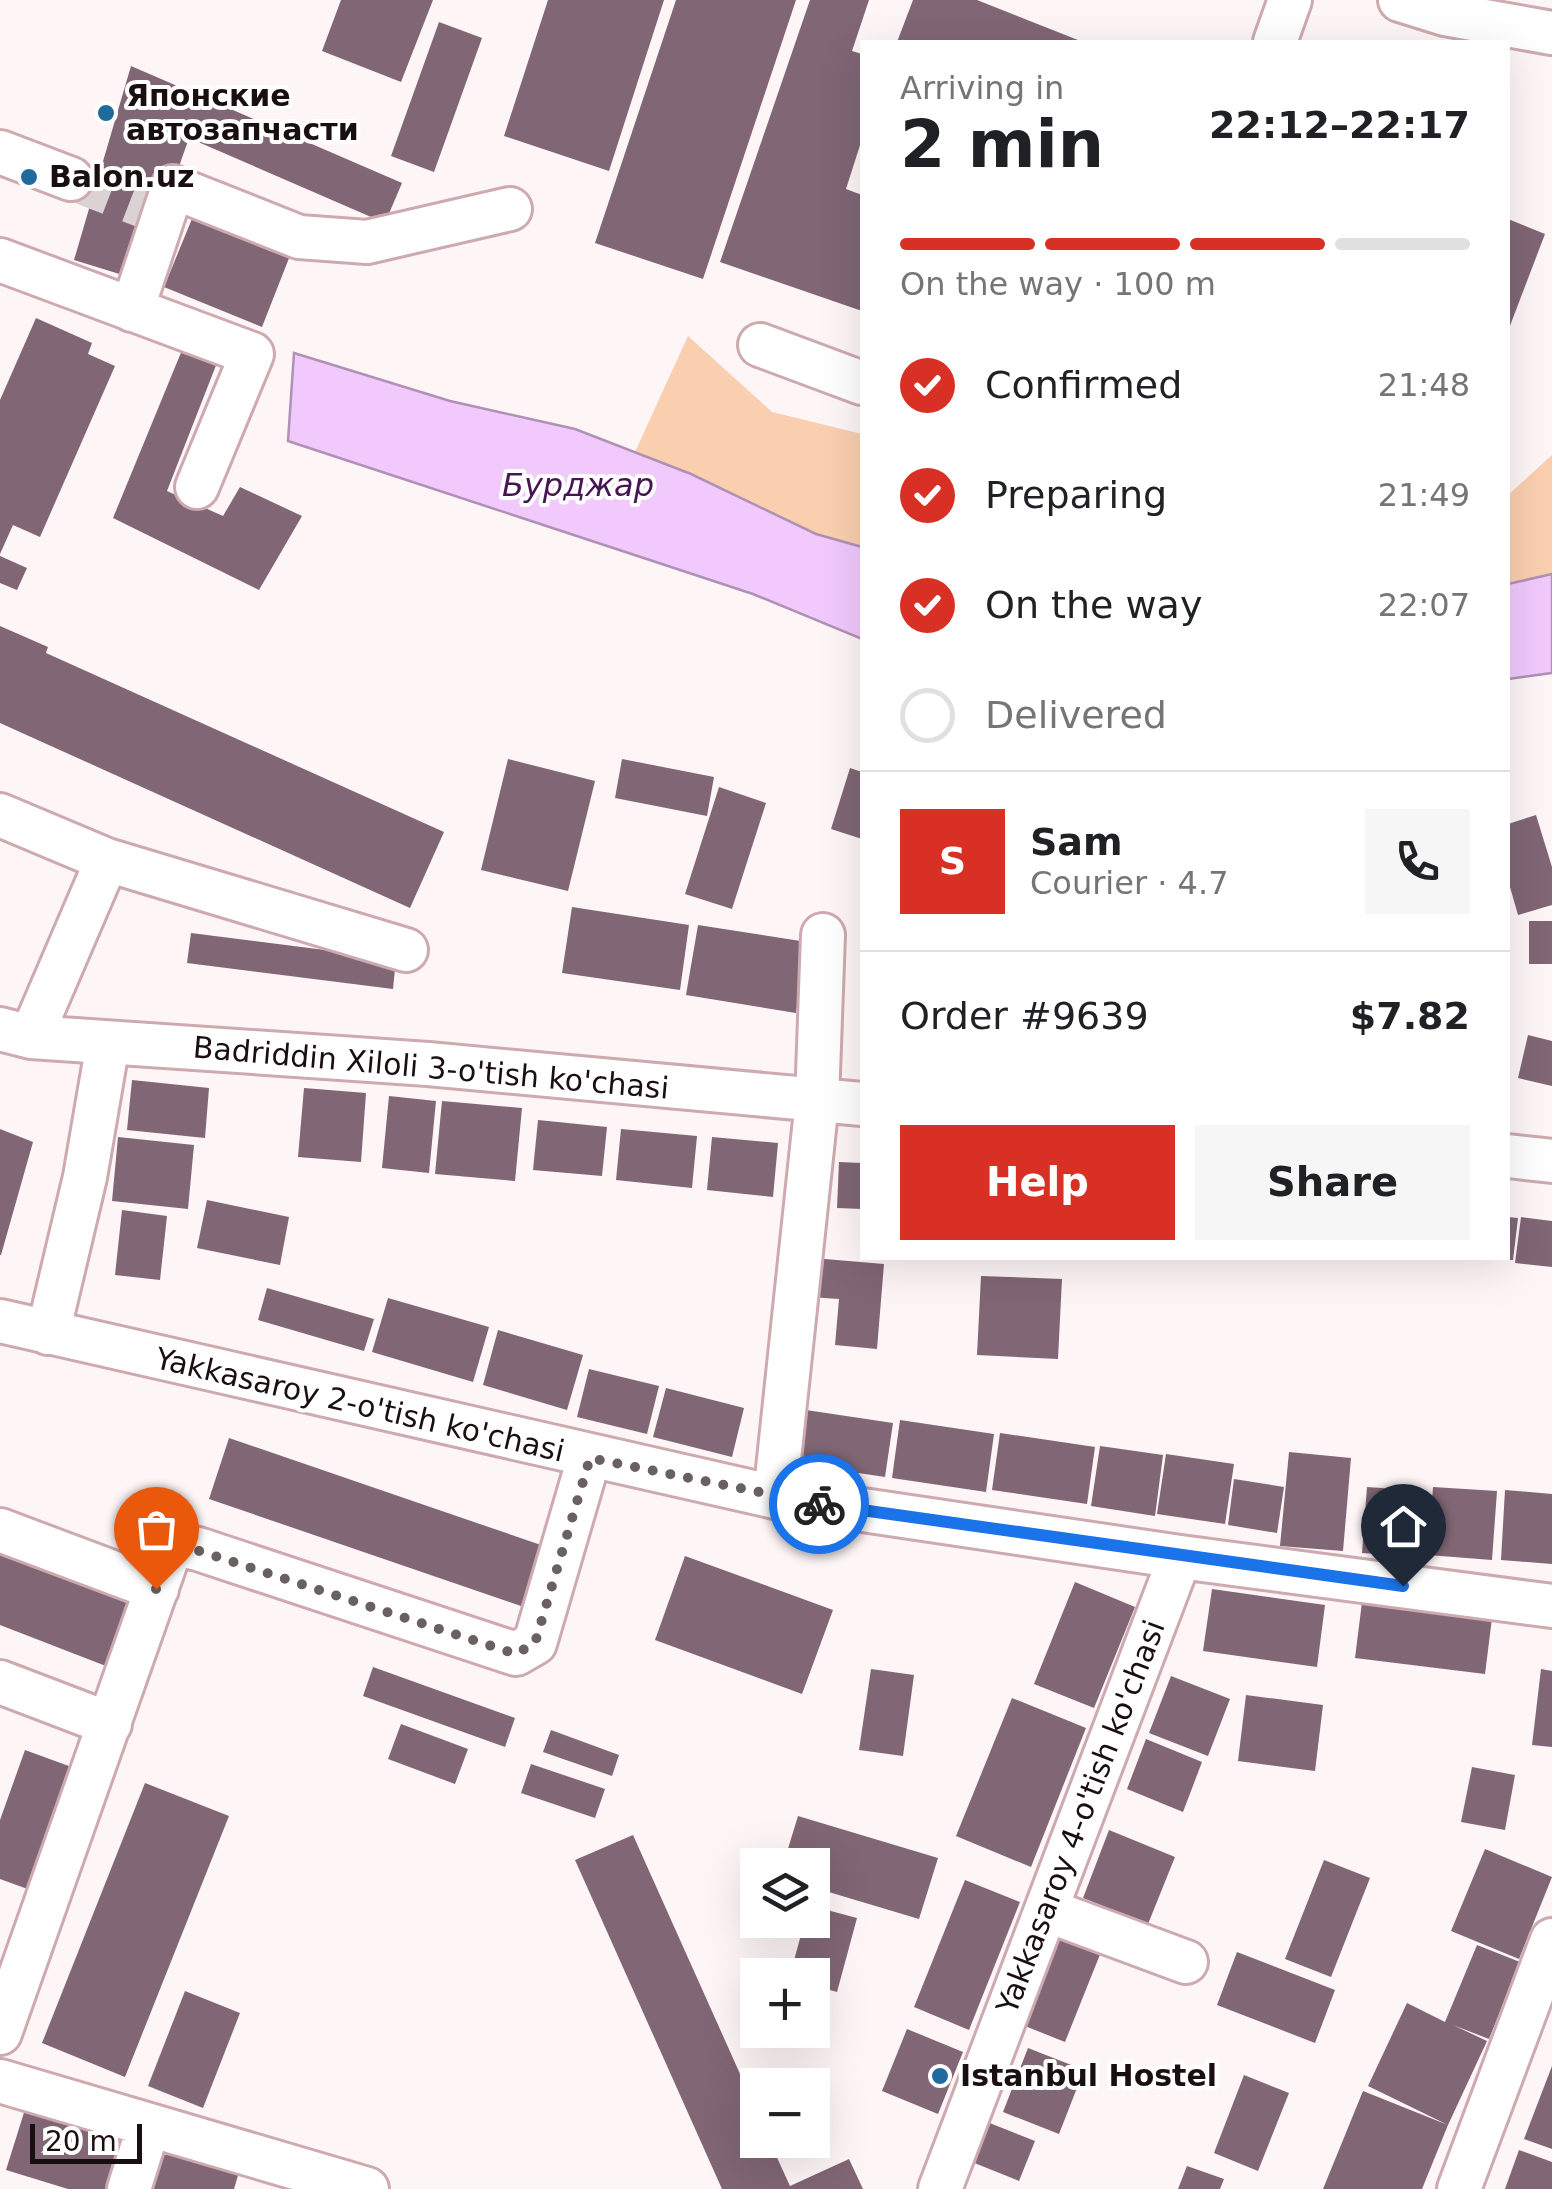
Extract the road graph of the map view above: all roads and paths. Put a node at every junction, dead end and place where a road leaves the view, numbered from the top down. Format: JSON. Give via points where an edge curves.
{"nodes":[{"id":1,"x":1290,"y":0,"type":"edge"},
{"id":2,"x":1400,"y":0,"type":"edge"},
{"id":3,"x":1552,"y":33,"type":"edge"},
{"id":4,"x":1276,"y":40,"type":"edge"},
{"id":5,"x":0,"y":152,"type":"edge"},
{"id":6,"x":71,"y":179,"type":"tunnel mouth"},
{"id":7,"x":510,"y":209,"type":"dead end"},
{"id":8,"x":0,"y":260,"type":"edge"},
{"id":9,"x":132,"y":310,"type":"junction"},
{"id":10,"x":760,"y":346,"type":"dead end"},
{"id":11,"x":860,"y":381,"type":"edge"},
{"id":12,"x":197,"y":487,"type":"dead end"},
{"id":13,"x":0,"y":816,"type":"edge"},
{"id":14,"x":107,"y":860,"type":"junction"},
{"id":15,"x":823,"y":934,"type":"dead end"},
{"id":16,"x":406,"y":950,"type":"dead end"},
{"id":17,"x":15,"y":1033,"type":"edge"},
{"id":18,"x":108,"y":1043,"type":"junction"},
{"id":19,"x":818,"y":1101,"type":"junction"},
{"id":20,"x":860,"y":1104,"type":"edge"},
{"id":21,"x":1510,"y":1156,"type":"edge"},
{"id":22,"x":1552,"y":1161,"type":"edge"},
{"id":23,"x":0,"y":1321,"type":"edge"},
{"id":24,"x":48,"y":1332,"type":"junction"},
{"id":25,"x":590,"y":1458,"type":"junction"},
{"id":26,"x":775,"y":1498,"type":"junction"},
{"id":27,"x":0,"y":1530,"type":"edge"},
{"id":28,"x":1180,"y":1557,"type":"junction"},
{"id":29,"x":156,"y":1589,"type":"junction"},
{"id":30,"x":1552,"y":1606,"type":"edge"},
{"id":31,"x":0,"y":1682,"type":"edge"},
{"id":32,"x":110,"y":1724,"type":"junction"},
{"id":33,"x":1046,"y":1910,"type":"junction"},
{"id":34,"x":1552,"y":1940,"type":"edge"},
{"id":35,"x":1186,"y":1962,"type":"dead end"},
{"id":36,"x":0,"y":2033,"type":"edge"},
{"id":37,"x":0,"y":2082,"type":"edge"},
{"id":38,"x":149,"y":2125,"type":"junction"},
{"id":39,"x":129,"y":2189,"type":"edge"},
{"id":40,"x":367,"y":2189,"type":"edge"},
{"id":41,"x":940,"y":2189,"type":"edge"},
{"id":42,"x":1459,"y":2189,"type":"edge"}],
"edges":[{"from":1,"to":4,"type":"street"},
{"from":2,"to":3,"type":"street"},
{"from":5,"to":6,"type":"street"},
{"from":7,"to":9,"type":"street","via":[[368,242],[298,236],[173,187]]},
{"from":8,"to":9,"type":"street"},
{"from":9,"to":12,"type":"street","via":[[252,354]]},
{"from":10,"to":11,"type":"street"},
{"from":13,"to":14,"type":"street"},
{"from":14,"to":16,"type":"street"},
{"from":14,"to":17,"type":"street"},
{"from":15,"to":19,"type":"street"},
{"from":17,"to":18,"type":"street","name":"Badriddin Xiloli 3-o'tish ko'chasi"},
{"from":18,"to":19,"type":"street","name":"Badriddin Xiloli 3-o'tish ko'chasi","via":[[428,1064]]},
{"from":18,"to":24,"type":"street"},
{"from":19,"to":20,"type":"street","name":"Badriddin Xiloli 3-o'tish ko'chasi"},
{"from":19,"to":26,"type":"street"},
{"from":21,"to":22,"type":"street"},
{"from":23,"to":24,"type":"street","name":"Yakkasaroy 2-o'tish ko'chasi"},
{"from":24,"to":25,"type":"street","name":"Yakkasaroy 2-o'tish ko'chasi"},
{"from":25,"to":26,"type":"street","name":"Yakkasaroy 2-o'tish ko'chasi"},
{"from":25,"to":29,"type":"street","via":[[535,1643],[516,1654],[184,1546],[170,1550]]},
{"from":26,"to":28,"type":"street","name":"Yakkasaroy 2-o'tish ko'chasi"},
{"from":27,"to":29,"type":"street"},
{"from":28,"to":30,"type":"street","name":"Yakkasaroy 2-o'tish ko'chasi"},
{"from":28,"to":33,"type":"street","name":"Yakkasaroy 4-o'tish ko'chasi"},
{"from":29,"to":32,"type":"street"},
{"from":31,"to":32,"type":"street"},
{"from":32,"to":36,"type":"street"},
{"from":33,"to":35,"type":"street"},
{"from":33,"to":41,"type":"street","name":"Yakkasaroy 4-o'tish ko'chasi"},
{"from":34,"to":42,"type":"street"},
{"from":37,"to":38,"type":"street"},
{"from":38,"to":39,"type":"street"},
{"from":38,"to":40,"type":"street"}]}
